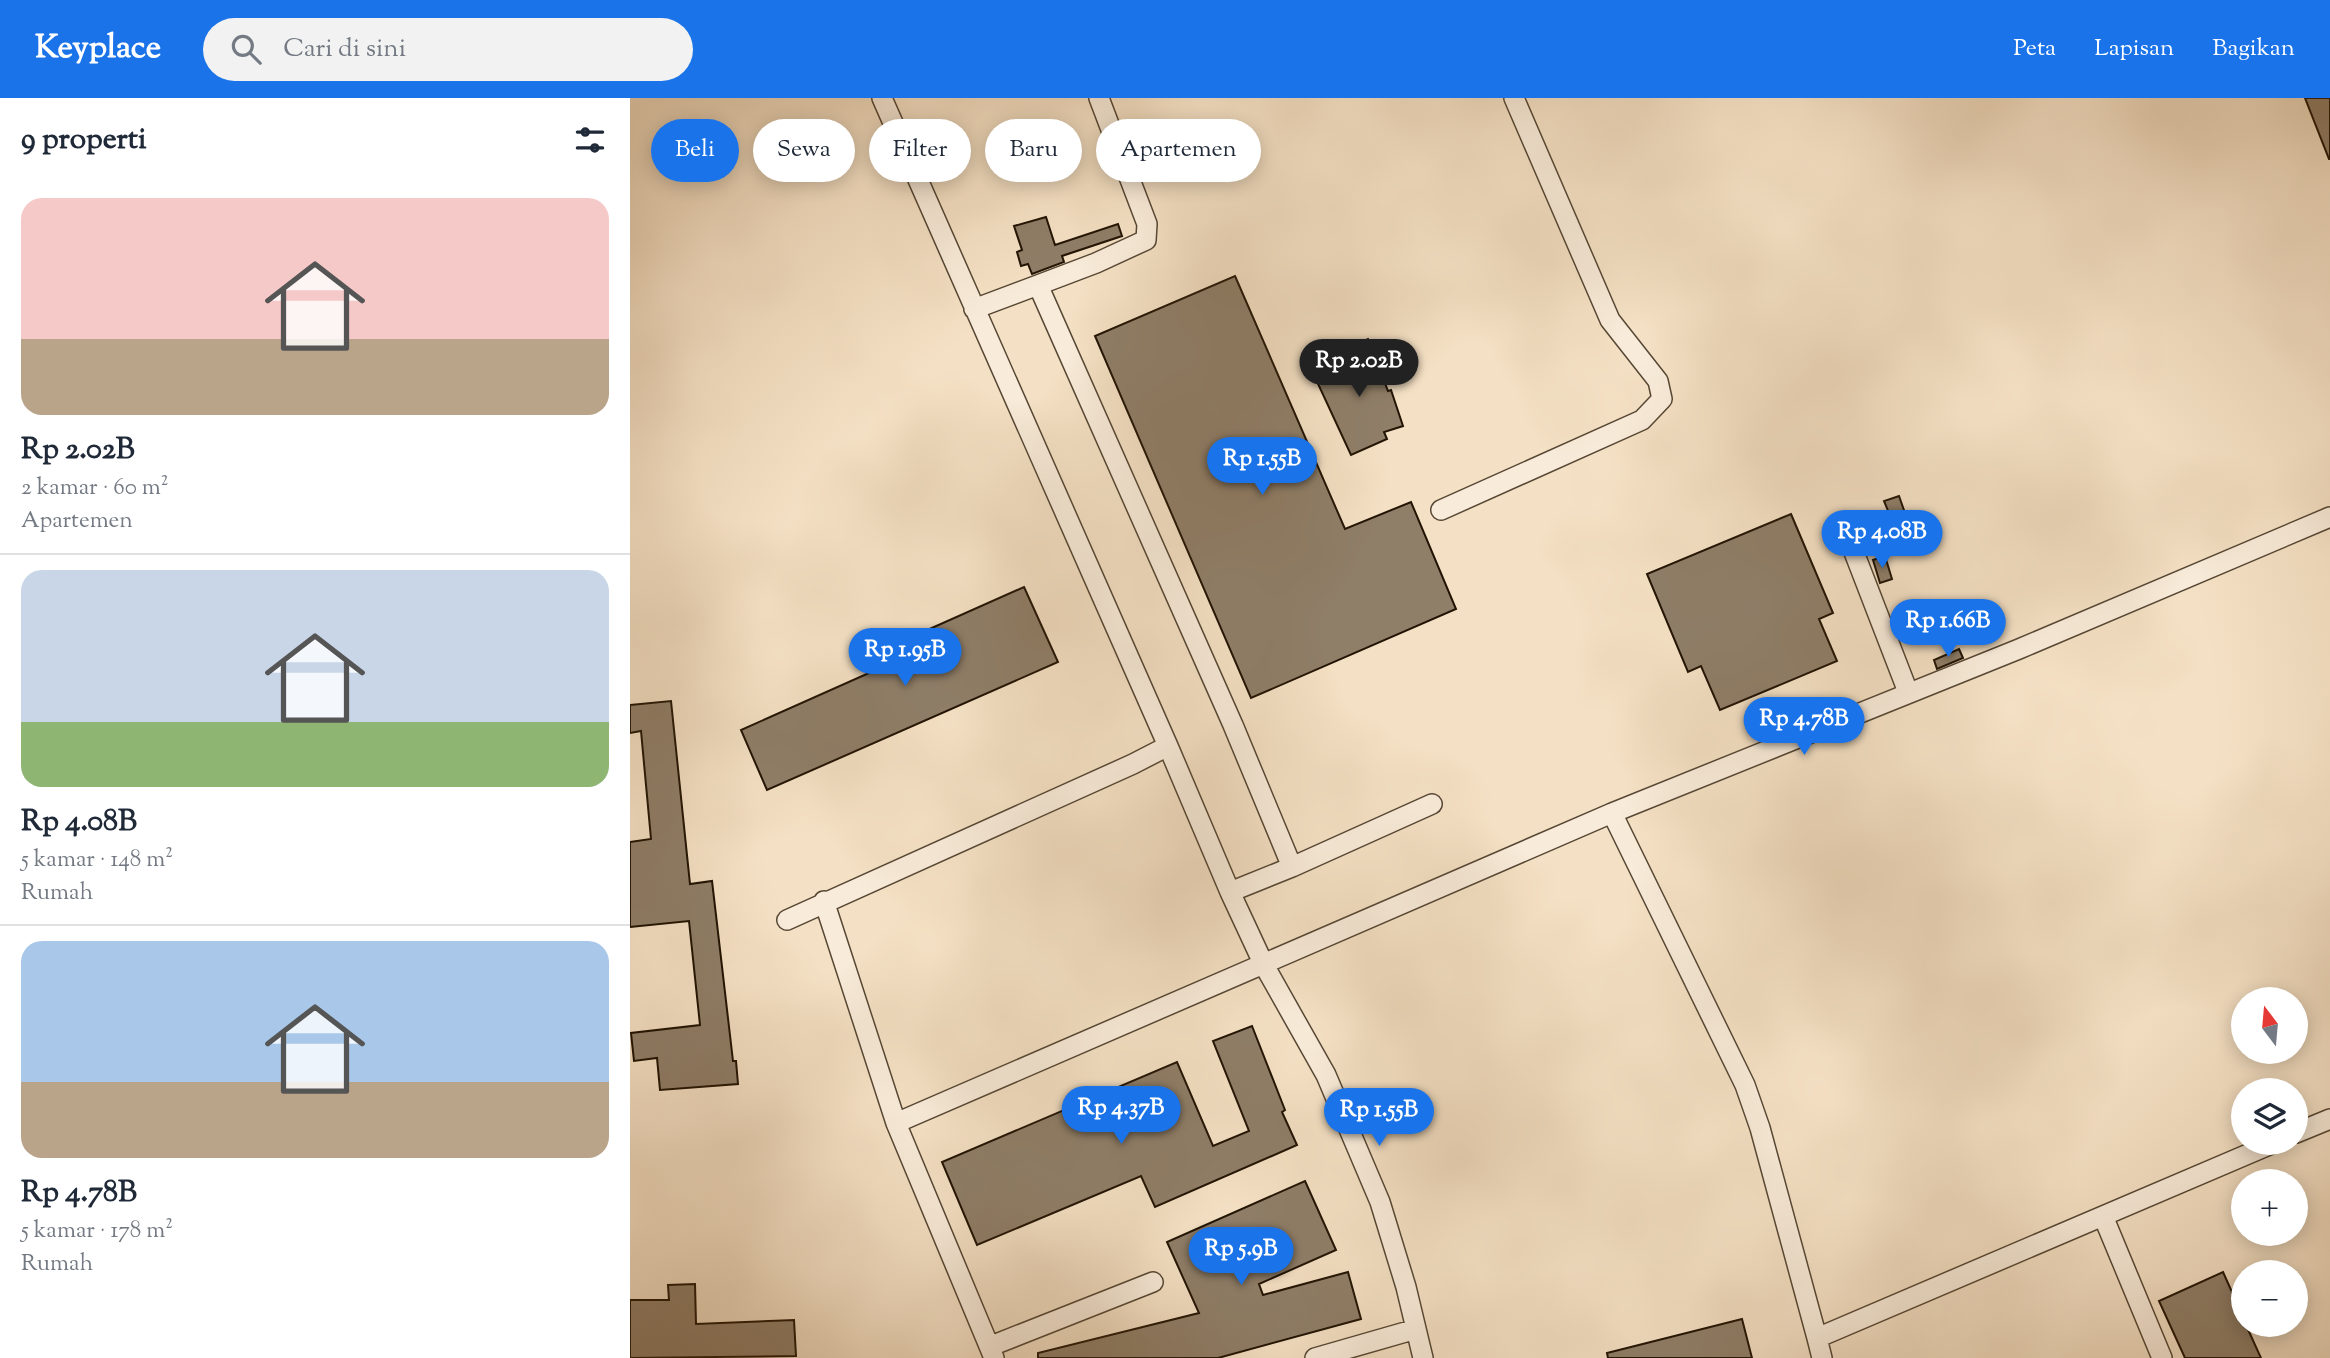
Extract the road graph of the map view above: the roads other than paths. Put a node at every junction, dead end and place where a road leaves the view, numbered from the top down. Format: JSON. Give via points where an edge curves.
{"nodes":[{"id":1,"x":882,"y":98,"type":"edge"},
{"id":2,"x":1099,"y":98,"type":"edge"},
{"id":3,"x":1514,"y":98,"type":"edge"},
{"id":4,"x":1038,"y":285,"type":"junction"},
{"id":5,"x":974,"y":309,"type":"junction"},
{"id":6,"x":1441,"y":510,"type":"dead end"},
{"id":7,"x":2330,"y":517,"type":"edge"},
{"id":8,"x":1852,"y":547,"type":"dead end"},
{"id":9,"x":1908,"y":692,"type":"junction"},
{"id":10,"x":1168,"y":746,"type":"junction"},
{"id":11,"x":1432,"y":804,"type":"dead end"},
{"id":12,"x":1612,"y":813,"type":"junction"},
{"id":13,"x":1292,"y":867,"type":"junction"},
{"id":14,"x":1230,"y":892,"type":"junction"},
{"id":15,"x":824,"y":901,"type":"junction"},
{"id":16,"x":788,"y":920,"type":"dead end"},
{"id":17,"x":1265,"y":965,"type":"junction"},
{"id":18,"x":2330,"y":1119,"type":"edge"},
{"id":19,"x":896,"y":1123,"type":"junction"},
{"id":20,"x":2308,"y":1128,"type":"edge"},
{"id":21,"x":2246,"y":1155,"type":"edge"},
{"id":22,"x":2104,"y":1216,"type":"junction"},
{"id":23,"x":1153,"y":1282,"type":"dead end"},
{"id":24,"x":1416,"y":1329,"type":"junction"},
{"id":25,"x":1817,"y":1338,"type":"junction"},
{"id":26,"x":993,"y":1352,"type":"edge"},
{"id":27,"x":1315,"y":1358,"type":"edge"},
{"id":28,"x":1423,"y":1358,"type":"edge"},
{"id":29,"x":1822,"y":1358,"type":"edge"},
{"id":30,"x":2162,"y":1358,"type":"edge"}],
"edges":[{"from":1,"to":5,"type":"street"},
{"from":2,"to":4,"type":"street","via":[[1147,224],[1146,240]]},
{"from":3,"to":6,"type":"street","via":[[1610,320],[1658,381],[1662,399],[1642,420]]},
{"from":4,"to":5,"type":"street"},
{"from":4,"to":13,"type":"street"},
{"from":5,"to":10,"type":"street"},
{"from":7,"to":9,"type":"street"},
{"from":8,"to":9,"type":"street"},
{"from":9,"to":12,"type":"street"},
{"from":10,"to":14,"type":"street"},
{"from":10,"to":15,"type":"street"},
{"from":11,"to":13,"type":"street"},
{"from":12,"to":17,"type":"street"},
{"from":12,"to":25,"type":"street","via":[[1745,1085]]},
{"from":13,"to":14,"type":"street"},
{"from":14,"to":17,"type":"street"},
{"from":15,"to":16,"type":"street"},
{"from":15,"to":19,"type":"street"},
{"from":17,"to":19,"type":"street"},
{"from":17,"to":24,"type":"street","via":[[1326,1075],[1380,1202]]},
{"from":18,"to":20,"type":"street"},
{"from":19,"to":26,"type":"street"},
{"from":21,"to":22,"type":"street"},
{"from":22,"to":25,"type":"street"},
{"from":22,"to":30,"type":"street"},
{"from":23,"to":26,"type":"street"},
{"from":24,"to":27,"type":"street"},
{"from":24,"to":28,"type":"street"},
{"from":25,"to":29,"type":"street"}]}
